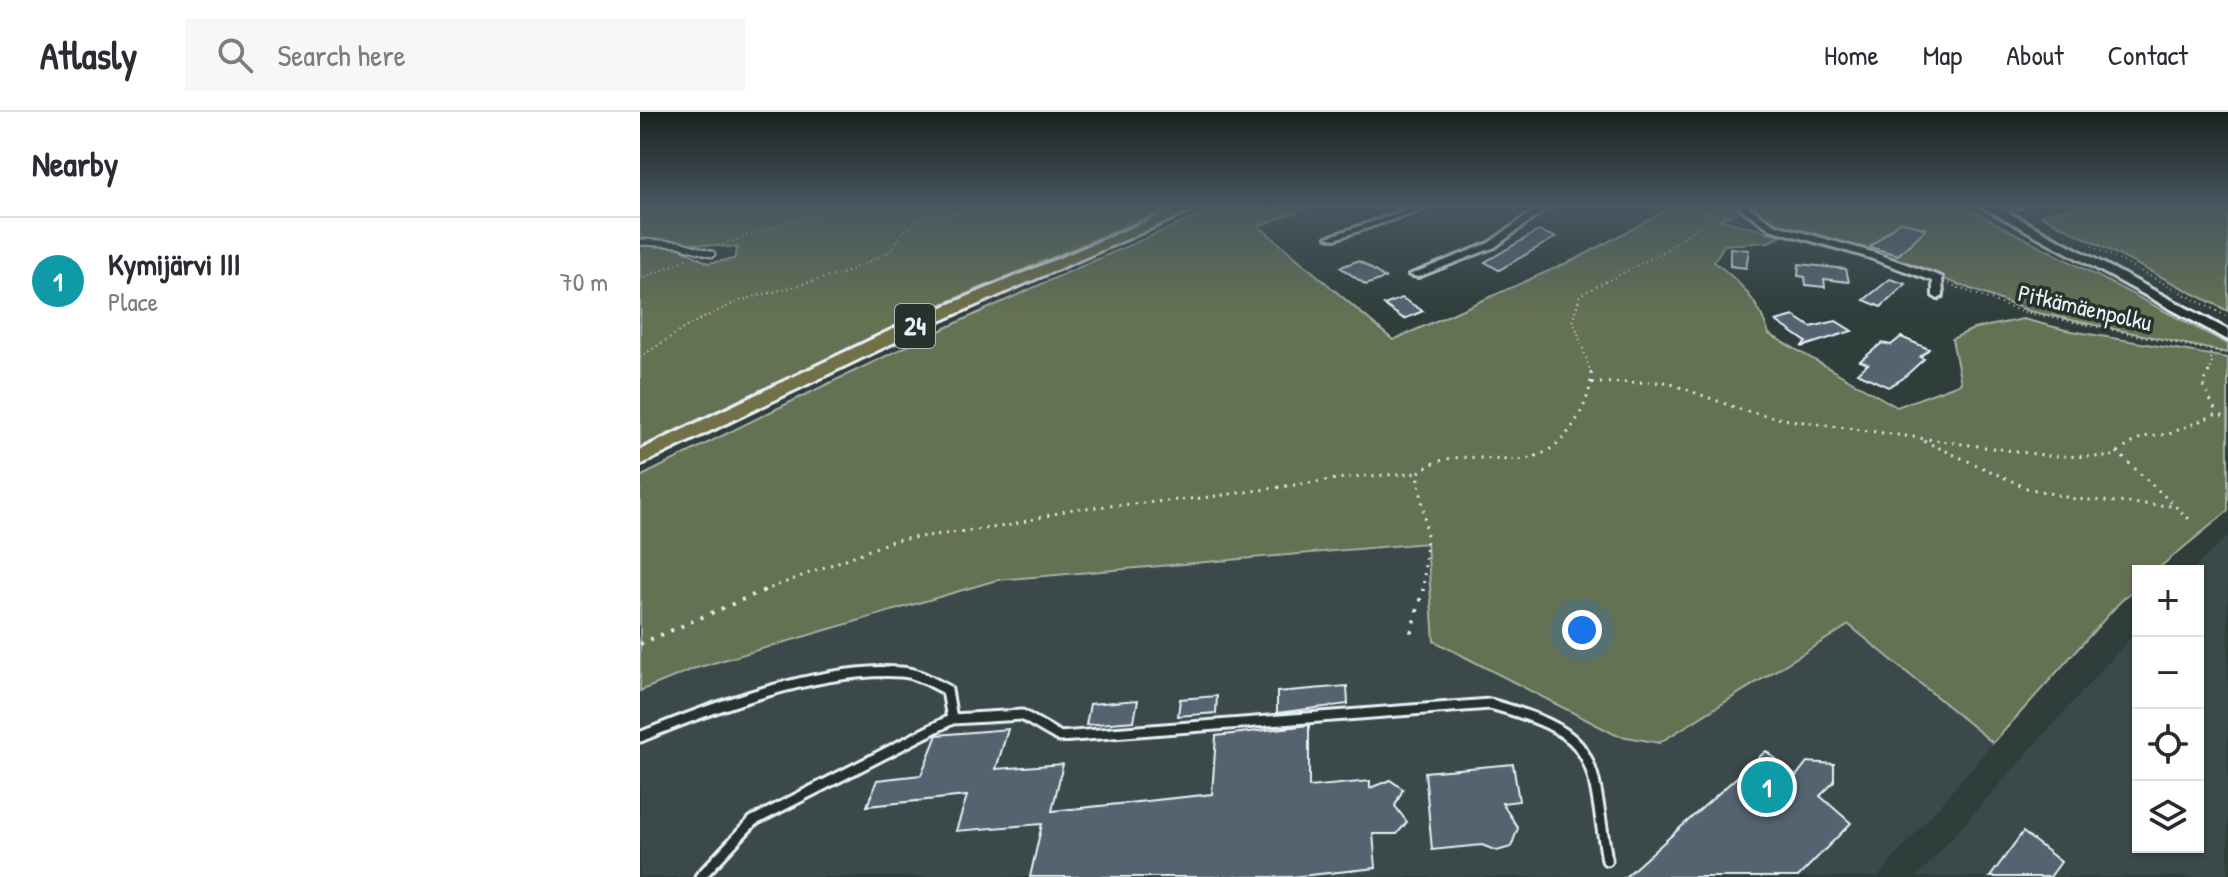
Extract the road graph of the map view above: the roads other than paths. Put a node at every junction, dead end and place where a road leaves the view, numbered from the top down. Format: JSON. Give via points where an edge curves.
{"nodes":[{"id":1,"x":640,"y":242,"type":"edge"},
{"id":2,"x":1111,"y":242,"type":"edge"},
{"id":3,"x":1497,"y":242,"type":"edge"},
{"id":4,"x":1822,"y":242,"type":"edge"},
{"id":5,"x":2053,"y":242,"type":"edge"},
{"id":6,"x":712,"y":254,"type":"dead end"},
{"id":7,"x":1414,"y":275,"type":"dead end"},
{"id":8,"x":1938,"y":296,"type":"dead end"},
{"id":9,"x":2228,"y":336,"type":"edge"},
{"id":10,"x":640,"y":458,"type":"edge"},
{"id":11,"x":952,"y":719,"type":"junction"},
{"id":12,"x":640,"y":737,"type":"edge"},
{"id":13,"x":1607,"y":860,"type":"dead end"},
{"id":14,"x":700,"y":877,"type":"edge"}],
"edges":[{"from":1,"to":6,"type":"lane","via":[[679,244]]},
{"from":2,"to":10,"type":"highway","number":"24","via":[[918,324]]},
{"from":3,"to":7,"type":"street"},
{"from":4,"to":8,"type":"street","via":[[1938,279]]},
{"from":5,"to":9,"type":"main road"},
{"from":11,"to":12,"type":"lane","via":[[947,690],[905,672],[853,676],[745,699]]},
{"from":11,"to":13,"type":"lane","via":[[1022,715],[1060,737],[1490,704],[1540,719],[1576,740],[1589,764]]},
{"from":11,"to":14,"type":"lane","via":[[753,821]]}]}
